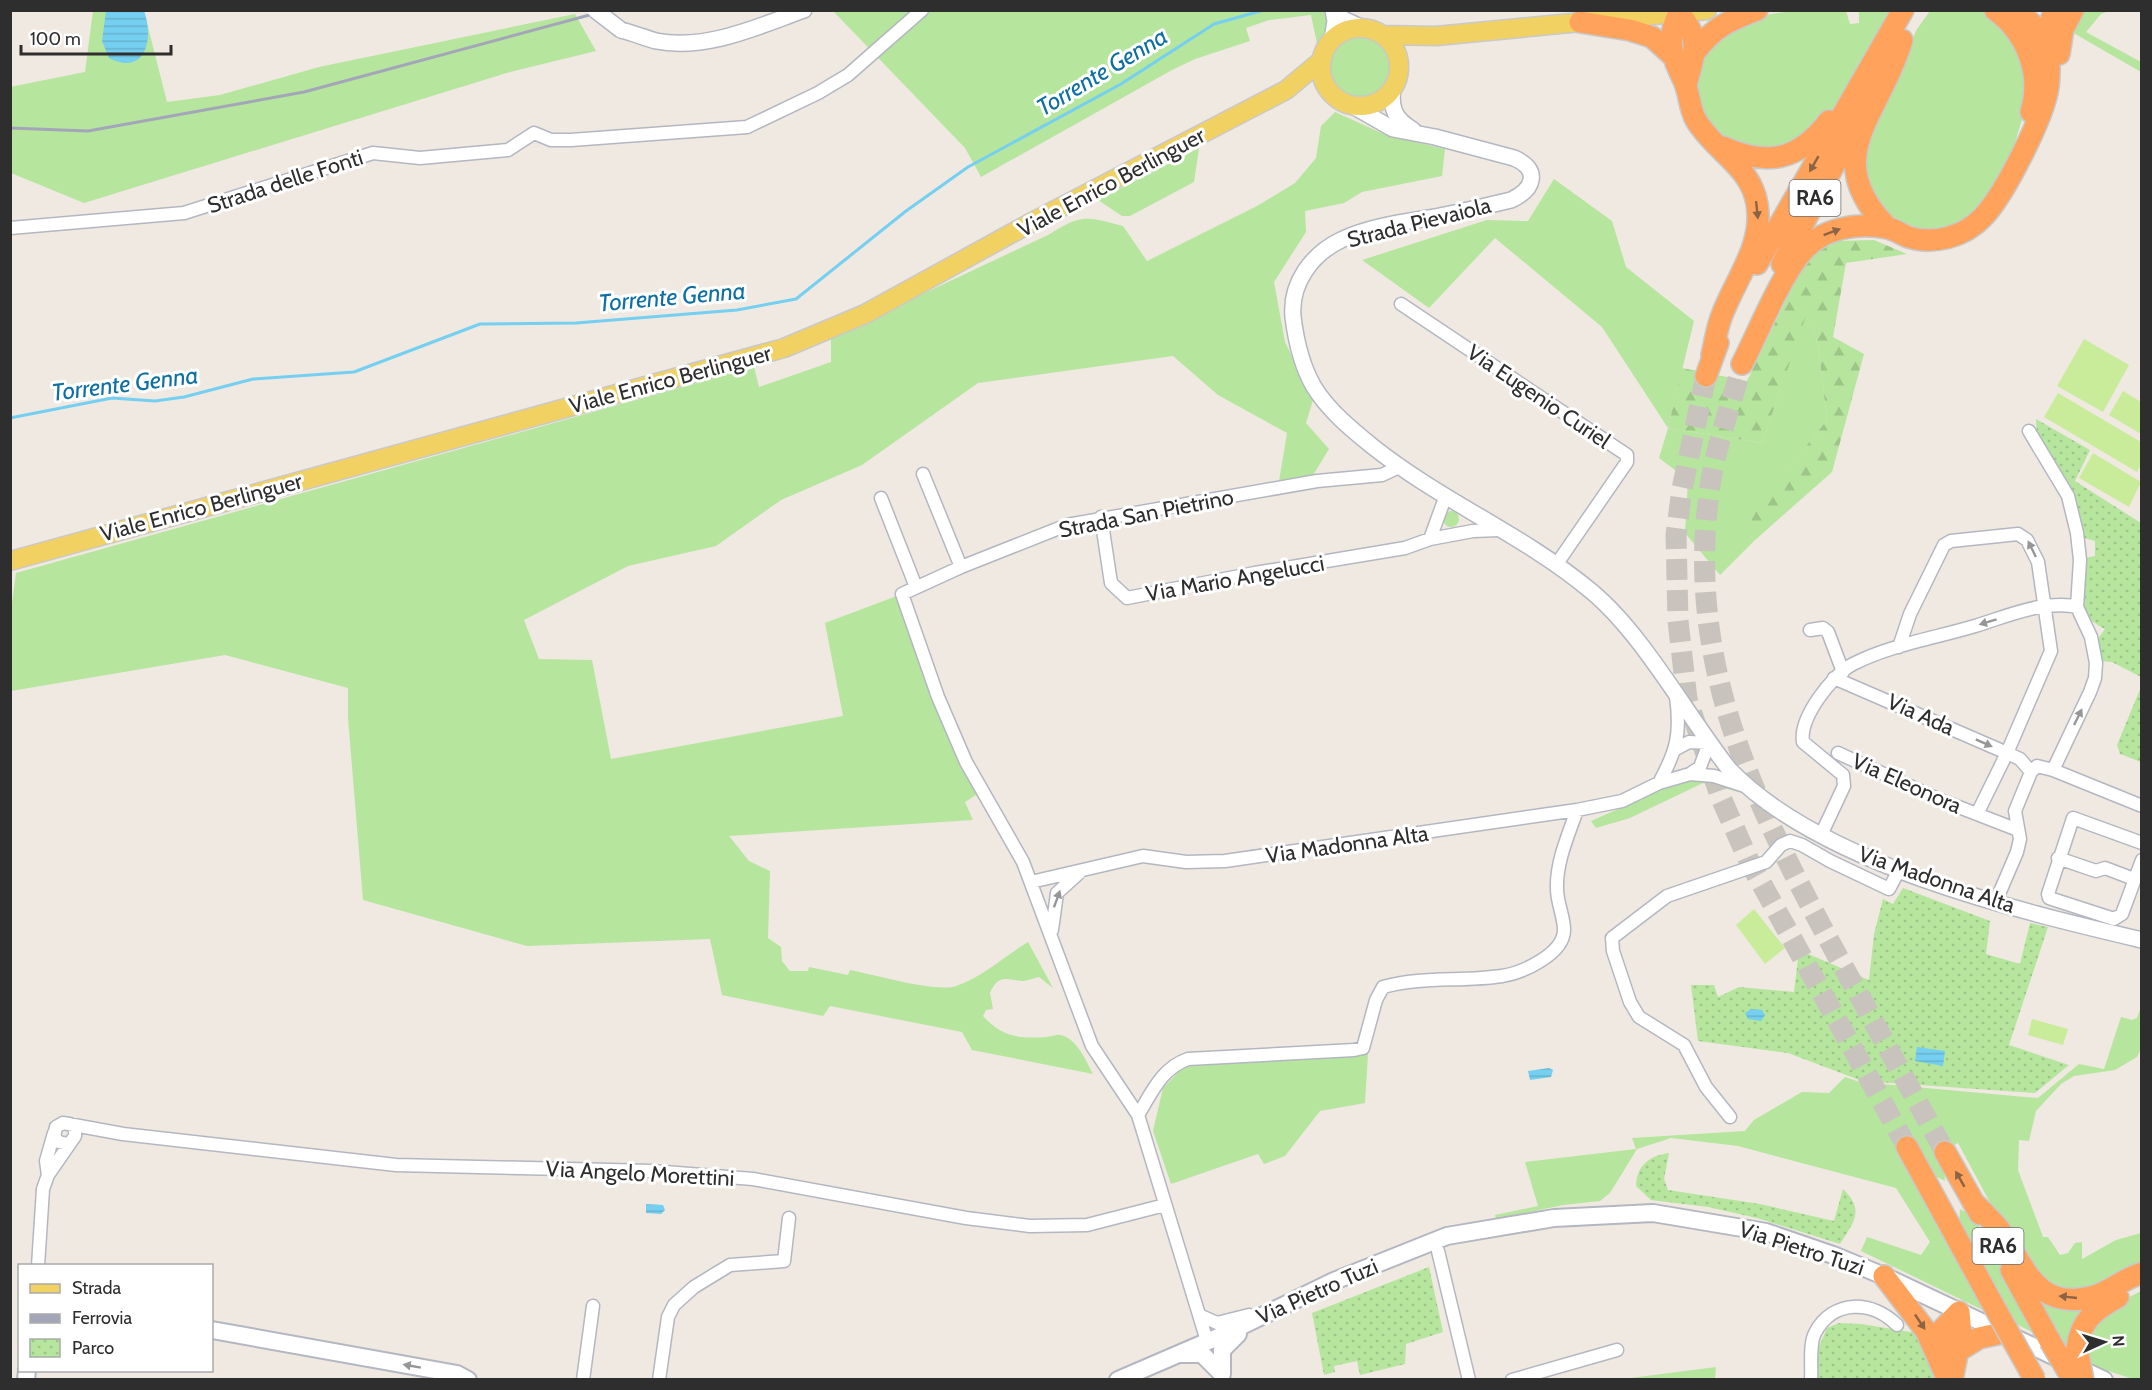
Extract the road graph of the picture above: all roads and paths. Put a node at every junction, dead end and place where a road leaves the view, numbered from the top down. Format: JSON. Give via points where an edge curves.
{"nodes":[{"id":1,"x":595,"y":10,"type":"edge"},
{"id":2,"x":804,"y":10,"type":"edge"},
{"id":3,"x":922,"y":10,"type":"edge"},
{"id":4,"x":1334,"y":10,"type":"edge"},
{"id":5,"x":1707,"y":10,"type":"edge"},
{"id":6,"x":1757,"y":10,"type":"edge"},
{"id":7,"x":1903,"y":10,"type":"edge"},
{"id":8,"x":1917,"y":10,"type":"edge"},
{"id":9,"x":1995,"y":10,"type":"edge"},
{"id":10,"x":2053,"y":10,"type":"edge"},
{"id":11,"x":2073,"y":10,"type":"edge"},
{"id":12,"x":2017,"y":12,"type":"edge"},
{"id":13,"x":1679,"y":13,"type":"junction"},
{"id":14,"x":1580,"y":22,"type":"junction"},
{"id":15,"x":1363,"y":28,"type":"junction"},
{"id":16,"x":1382,"y":35,"type":"junction"},
{"id":17,"x":1436,"y":36,"type":"junction"},
{"id":18,"x":1893,"y":38,"type":"junction"},
{"id":19,"x":1332,"y":40,"type":"junction"},
{"id":20,"x":1695,"y":52,"type":"junction"},
{"id":21,"x":1672,"y":55,"type":"junction"},
{"id":22,"x":1322,"y":60,"type":"junction"},
{"id":23,"x":2049,"y":64,"type":"junction"},
{"id":24,"x":1399,"y":67,"type":"junction"},
{"id":25,"x":1686,"y":85,"type":"junction"},
{"id":26,"x":1393,"y":88,"type":"junction"},
{"id":27,"x":1286,"y":90,"type":"junction"},
{"id":28,"x":1332,"y":94,"type":"junction"},
{"id":29,"x":1351,"y":105,"type":"junction"},
{"id":30,"x":1415,"y":132,"type":"junction"},
{"id":31,"x":1717,"y":144,"type":"junction"},
{"id":32,"x":2023,"y":151,"type":"junction"},
{"id":33,"x":10,"y":228,"type":"edge"},
{"id":34,"x":1888,"y":228,"type":"junction"},
{"id":35,"x":1401,"y":304,"type":"dead end"},
{"id":36,"x":1712,"y":355,"type":"junction"},
{"id":37,"x":1706,"y":376,"type":"tunnel mouth"},
{"id":38,"x":2029,"y":431,"type":"dead end"},
{"id":39,"x":1398,"y":467,"type":"junction"},
{"id":40,"x":923,"y":474,"type":"dead end"},
{"id":41,"x":881,"y":498,"type":"dead end"},
{"id":42,"x":1445,"y":498,"type":"junction"},
{"id":43,"x":1466,"y":511,"type":"junction"},
{"id":44,"x":1101,"y":517,"type":"junction"},
{"id":45,"x":1499,"y":530,"type":"junction"},
{"id":46,"x":1458,"y":533,"type":"junction"},
{"id":47,"x":1430,"y":539,"type":"junction"},
{"id":48,"x":32,"y":553,"type":"junction"},
{"id":49,"x":10,"y":555,"type":"edge"},
{"id":50,"x":10,"y":561,"type":"edge"},
{"id":51,"x":1556,"y":565,"type":"junction"},
{"id":52,"x":961,"y":567,"type":"junction"},
{"id":53,"x":916,"y":586,"type":"junction"},
{"id":54,"x":2044,"y":606,"type":"junction"},
{"id":55,"x":2077,"y":607,"type":"junction"},
{"id":56,"x":1810,"y":630,"type":"dead end"},
{"id":57,"x":1899,"y":647,"type":"junction"},
{"id":58,"x":1839,"y":675,"type":"junction"},
{"id":59,"x":1676,"y":696,"type":"junction"},
{"id":60,"x":1708,"y":742,"type":"junction"},
{"id":61,"x":1676,"y":749,"type":"junction"},
{"id":62,"x":1838,"y":753,"type":"dead end"},
{"id":63,"x":2007,"y":753,"type":"junction"},
{"id":64,"x":2053,"y":770,"type":"junction"},
{"id":65,"x":2031,"y":772,"type":"junction"},
{"id":66,"x":1690,"y":774,"type":"junction"},
{"id":67,"x":1659,"y":783,"type":"junction"},
{"id":68,"x":1745,"y":786,"type":"junction"},
{"id":69,"x":2142,"y":806,"type":"edge"},
{"id":70,"x":1577,"y":810,"type":"junction"},
{"id":71,"x":1977,"y":814,"type":"junction"},
{"id":72,"x":2018,"y":830,"type":"junction"},
{"id":73,"x":1821,"y":835,"type":"junction"},
{"id":74,"x":2142,"y":843,"type":"edge"},
{"id":75,"x":2058,"y":858,"type":"junction"},
{"id":76,"x":2142,"y":860,"type":"edge"},
{"id":77,"x":1085,"y":870,"type":"junction"},
{"id":78,"x":1899,"y":870,"type":"junction"},
{"id":79,"x":2134,"y":879,"type":"junction"},
{"id":80,"x":1031,"y":882,"type":"junction"},
{"id":81,"x":1996,"y":901,"type":"junction"},
{"id":82,"x":2074,"y":915,"type":"junction"},
{"id":83,"x":1053,"y":940,"type":"junction"},
{"id":84,"x":2142,"y":940,"type":"edge"},
{"id":85,"x":1138,"y":1115,"type":"junction"},
{"id":86,"x":1730,"y":1117,"type":"dead end"},
{"id":87,"x":70,"y":1124,"type":"junction"},
{"id":88,"x":111,"y":1131,"type":"junction"},
{"id":89,"x":54,"y":1133,"type":"junction"},
{"id":90,"x":72,"y":1140,"type":"junction"},
{"id":91,"x":1907,"y":1147,"type":"tunnel mouth"},
{"id":92,"x":1945,"y":1152,"type":"tunnel mouth"},
{"id":93,"x":48,"y":1175,"type":"junction"},
{"id":94,"x":1973,"y":1202,"type":"junction"},
{"id":95,"x":1165,"y":1205,"type":"junction"},
{"id":96,"x":789,"y":1218,"type":"dead end"},
{"id":97,"x":1480,"y":1232,"type":"junction"},
{"id":98,"x":1438,"y":1251,"type":"junction"},
{"id":99,"x":40,"y":1264,"type":"edge"},
{"id":100,"x":2142,"y":1273,"type":"edge"},
{"id":101,"x":1884,"y":1276,"type":"junction"},
{"id":102,"x":2142,"y":1284,"type":"edge"},
{"id":103,"x":593,"y":1306,"type":"dead end"},
{"id":104,"x":1276,"y":1307,"type":"junction"},
{"id":105,"x":1959,"y":1312,"type":"junction"},
{"id":106,"x":1199,"y":1315,"type":"junction"},
{"id":107,"x":1897,"y":1324,"type":"dead end"},
{"id":108,"x":213,"y":1330,"type":"edge"},
{"id":109,"x":2002,"y":1332,"type":"junction"},
{"id":110,"x":1232,"y":1334,"type":"junction"},
{"id":111,"x":1206,"y":1341,"type":"junction"},
{"id":112,"x":1617,"y":1350,"type":"dead end"},
{"id":113,"x":1178,"y":1354,"type":"junction"},
{"id":114,"x":1948,"y":1354,"type":"junction"},
{"id":115,"x":1223,"y":1377,"type":"edge"},
{"id":116,"x":468,"y":1380,"type":"edge"},
{"id":117,"x":583,"y":1380,"type":"edge"},
{"id":118,"x":659,"y":1380,"type":"edge"},
{"id":119,"x":1118,"y":1380,"type":"edge"},
{"id":120,"x":1469,"y":1380,"type":"edge"},
{"id":121,"x":1512,"y":1380,"type":"edge"},
{"id":122,"x":1811,"y":1380,"type":"edge"},
{"id":123,"x":1950,"y":1380,"type":"edge"},
{"id":124,"x":2035,"y":1380,"type":"edge"},
{"id":125,"x":2073,"y":1380,"type":"edge"},
{"id":126,"x":2083,"y":1380,"type":"edge"},
{"id":127,"x":2104,"y":1380,"type":"edge"}],
"edges":[{"from":1,"to":2,"type":"street","bridge":true,"via":[[621,30],[658,41],[691,43],[731,35]]},
{"from":3,"to":33,"type":"street","name":"Strada delle Fonti","via":[[863,63],[818,93],[747,127],[571,140],[552,140],[534,133],[508,150],[420,158],[373,153],[184,213]]},
{"from":4,"to":15,"type":"street"},
{"from":4,"to":19,"type":"street"},
{"from":5,"to":13,"type":"main road"},
{"from":6,"to":20,"type":"highway","via":[[1709,34]]},
{"from":7,"to":18,"type":"highway","number":"RA6"},
{"from":8,"to":18,"type":"highway","number":"RA6"},
{"from":9,"to":32,"type":"highway","via":[[2019,32],[2031,60],[2033,106]]},
{"from":10,"to":12,"type":"main road","via":[[2032,15]]},
{"from":10,"to":23,"type":"highway","via":[[2048,29]]},
{"from":11,"to":32,"type":"highway","via":[[2062,36],[2050,105]]},
{"from":12,"to":23,"type":"highway","via":[[2034,26]]},
{"from":13,"to":14,"type":"main road"},
{"from":13,"to":20,"type":"highway","via":[[1689,25]]},
{"from":13,"to":21,"type":"highway","via":[[1670,34]]},
{"from":14,"to":17,"type":"main road"},
{"from":14,"to":21,"type":"highway","via":[[1652,37]]},
{"from":15,"to":16,"type":"main road"},
{"from":15,"to":19,"type":"main road","via":[[1341,33]]},
{"from":16,"to":17,"type":"main road"},
{"from":16,"to":24,"type":"main road","via":[[1396,52]]},
{"from":17,"to":24,"type":"main road"},
{"from":18,"to":31,"type":"highway","via":[[1869,61],[1822,129],[1803,147],[1772,159],[1756,159]]},
{"from":18,"to":34,"type":"highway","via":[[1894,67],[1861,130],[1854,169],[1864,199]]},
{"from":18,"to":34,"type":"highway","number":"RA6","one_way":true,"via":[[1762,306],[1740,371],[1803,250],[1837,229]]},
{"from":18,"to":36,"type":"highway","number":"RA6","one_way":true,"via":[[1767,246]]},
{"from":19,"to":22,"type":"main road"},
{"from":20,"to":25,"type":"highway"},
{"from":21,"to":25,"type":"highway"},
{"from":22,"to":27,"type":"main road","name":"Viale Enrico Berlinguer"},
{"from":22,"to":28,"type":"main road","via":[[1324,82]]},
{"from":23,"to":32,"type":"highway","via":[[2048,90]]},
{"from":24,"to":26,"type":"main road"},
{"from":25,"to":31,"type":"highway","via":[[1696,121]]},
{"from":26,"to":29,"type":"main road","via":[[1375,103]]},
{"from":26,"to":30,"type":"street","via":[[1392,110]]},
{"from":27,"to":28,"type":"main road"},
{"from":27,"to":48,"type":"main road","name":"Viale Enrico Berlinguer","via":[[865,314],[784,348]]},
{"from":28,"to":29,"type":"main road"},
{"from":29,"to":30,"type":"street","via":[[1393,129]]},
{"from":30,"to":39,"type":"street","name":"Strada Pievaiola","via":[[1524,162],[1532,181],[1522,195],[1511,200],[1341,240],[1322,252],[1295,288],[1292,308],[1296,337],[1315,387],[1353,431]]},
{"from":31,"to":36,"type":"highway","one_way":true,"via":[[1749,181],[1757,203],[1758,222],[1748,262],[1721,316]]},
{"from":32,"to":34,"type":"highway","via":[[1996,201],[1974,225],[1944,239],[1923,241]]},
{"from":35,"to":51,"type":"street","name":"Via Eugenio Curiel","via":[[1627,455],[1627,462]]},
{"from":36,"to":37,"type":"highway","number":"RA6"},
{"from":38,"to":55,"type":"street","via":[[2068,496],[2077,533]]},
{"from":39,"to":42,"type":"street","name":"Via Madonna Alta"},
{"from":39,"to":44,"type":"street","name":"Strada San Pietrino","via":[[1382,475],[1317,480]]},
{"from":40,"to":52,"type":"street"},
{"from":41,"to":53,"type":"street"},
{"from":42,"to":43,"type":"street","name":"Via Madonna Alta"},
{"from":42,"to":47,"type":"street"},
{"from":43,"to":45,"type":"street","name":"Via Madonna Alta"},
{"from":43,"to":46,"type":"street","via":[[1464,527]]},
{"from":44,"to":47,"type":"street","name":"Via Mario Angelucci","via":[[1111,583],[1127,598],[1405,548]]},
{"from":44,"to":52,"type":"street","name":"Strada San Pietrino","via":[[1067,525]]},
{"from":45,"to":46,"type":"street","name":"Via Mario Angelucci"},
{"from":45,"to":51,"type":"street","name":"Via Madonna Alta"},
{"from":46,"to":47,"type":"street","name":"Via Mario Angelucci"},
{"from":48,"to":49,"type":"main road"},
{"from":48,"to":50,"type":"main road","name":"Viale Enrico Berlinguer"},
{"from":51,"to":59,"type":"street","name":"Via Madonna Alta","via":[[1612,611]]},
{"from":52,"to":53,"type":"street","name":"Strada San Pietrino"},
{"from":53,"to":80,"type":"street","name":"Strada San Pietrino","via":[[902,594],[938,697],[966,762]]},
{"from":54,"to":55,"type":"street"},
{"from":54,"to":57,"type":"street","one_way":true},
{"from":54,"to":57,"type":"street","name":"Via Eleonora","one_way":true,"via":[[2038,562],[2027,540],[2018,534],[1951,541],[1939,553]]},
{"from":54,"to":63,"type":"street","name":"Via Eleonora","via":[[2051,651]]},
{"from":64,"to":55,"type":"street","one_way":true,"via":[[2095,678],[2091,637]]},
{"from":56,"to":58,"type":"street","via":[[1822,628],[1828,633]]},
{"from":57,"to":58,"type":"street","via":[[1853,665]]},
{"from":58,"to":63,"type":"street","name":"Via Ada","one_way":true},
{"from":58,"to":73,"type":"street","via":[[1822,693],[1802,736],[1803,742],[1843,775],[1844,786]]},
{"from":59,"to":60,"type":"street","name":"Via Madonna Alta"},
{"from":59,"to":61,"type":"street"},
{"from":60,"to":61,"type":"street","via":[[1689,742]]},
{"from":60,"to":66,"type":"street","via":[[1700,766]]},
{"from":60,"to":68,"type":"street","name":"Via Madonna Alta"},
{"from":61,"to":67,"type":"street"},
{"from":62,"to":71,"type":"street","name":"Via Eleonora"},
{"from":63,"to":65,"type":"street","name":"Via Ada","via":[[2020,759]]},
{"from":63,"to":71,"type":"street","name":"Via Eleonora"},
{"from":64,"to":65,"type":"street","via":[[2037,766]]},
{"from":64,"to":69,"type":"street"},
{"from":65,"to":72,"type":"street","via":[[2015,811]]},
{"from":66,"to":67,"type":"street","name":"Via Madonna Alta"},
{"from":66,"to":68,"type":"street","name":"Via Madonna Alta","via":[[1714,776]]},
{"from":67,"to":70,"type":"street","name":"Via Madonna Alta","via":[[1622,801]]},
{"from":68,"to":73,"type":"street","name":"Via Madonna Alta"},
{"from":70,"to":77,"type":"street","name":"Via Madonna Alta","via":[[1225,861],[1186,862],[1143,856]]},
{"from":70,"to":85,"type":"street","via":[[1559,862],[1557,888],[1564,931],[1559,945],[1548,955],[1504,976],[1383,987],[1363,1048],[1177,1062],[1167,1070]]},
{"from":71,"to":72,"type":"street","name":"Via Eleonora"},
{"from":72,"to":81,"type":"street","via":[[2017,852]]},
{"from":73,"to":78,"type":"street","name":"Via Madonna Alta"},
{"from":74,"to":75,"type":"street","via":[[2073,818]]},
{"from":75,"to":79,"type":"street"},
{"from":75,"to":82,"type":"street","via":[[2049,898]]},
{"from":76,"to":79,"type":"street"},
{"from":77,"to":80,"type":"street","name":"Via Madonna Alta"},
{"from":83,"to":77,"type":"street","one_way":true,"via":[[1057,893]]},
{"from":78,"to":81,"type":"street","name":"Via Madonna Alta"},
{"from":78,"to":86,"type":"street","via":[[1889,889],[1802,844],[1790,842],[1766,862],[1667,896],[1612,938],[1630,1002],[1639,1017],[1684,1045],[1706,1088]]},
{"from":79,"to":82,"type":"street","via":[[2122,914],[2114,919]]},
{"from":80,"to":83,"type":"street"},
{"from":81,"to":82,"type":"street","name":"Via Madonna Alta"},
{"from":82,"to":84,"type":"street","name":"Via Madonna Alta"},
{"from":83,"to":85,"type":"street","via":[[1092,1047]]},
{"from":85,"to":95,"type":"street"},
{"from":87,"to":88,"type":"street","name":"Via Angelo Morettini"},
{"from":87,"to":89,"type":"street","via":[[59,1124]]},
{"from":87,"to":90,"type":"street","via":[[75,1129]]},
{"from":88,"to":90,"type":"street","name":"Via Angelo Morettini"},
{"from":88,"to":95,"type":"street","name":"Via Angelo Morettini","via":[[396,1165],[652,1171],[753,1179],[1030,1226],[1087,1225]]},
{"from":89,"to":90,"type":"street","via":[[58,1142]]},
{"from":89,"to":93,"type":"street","via":[[46,1161]]},
{"from":90,"to":93,"type":"street"},
{"from":91,"to":124,"type":"highway","number":"RA6","bridge":true},
{"from":94,"to":92,"type":"highway","number":"RA6","one_way":true},
{"from":93,"to":99,"type":"street","via":[[43,1189]]},
{"from":100,"to":94,"type":"highway","one_way":true,"via":[[2093,1297],[2072,1298],[2047,1292],[2022,1270],[1999,1230]]},
{"from":94,"to":125,"type":"highway","number":"RA6","bridge":true},
{"from":95,"to":106,"type":"street"},
{"from":96,"to":118,"type":"street","via":[[784,1261],[730,1265],[694,1287],[674,1305],[668,1317]]},
{"from":97,"to":98,"type":"main road","name":"Via Pietro Tuzi"},
{"from":97,"to":101,"type":"main road","name":"Via Pietro Tuzi","via":[[1554,1218],[1653,1213],[1766,1232]]},
{"from":97,"to":104,"type":"main road","name":"Via Pietro Tuzi","via":[[1448,1236]]},
{"from":98,"to":110,"type":"main road","name":"Via Pietro Tuzi"},
{"from":98,"to":120,"type":"street"},
{"from":101,"to":105,"type":"main road","name":"Via Pietro Tuzi"},
{"from":101,"to":114,"type":"highway","one_way":true},
{"from":102,"to":126,"type":"highway","bridge":true,"via":[[2092,1313],[2082,1326],[2077,1349]]},
{"from":103,"to":117,"type":"street"},
{"from":104,"to":106,"type":"street","via":[[1217,1323]]},
{"from":104,"to":110,"type":"main road","name":"Via Pietro Tuzi"},
{"from":105,"to":109,"type":"main road","name":"Via Pietro Tuzi"},
{"from":105,"to":114,"type":"highway","via":[[1941,1331]]},
{"from":106,"to":111,"type":"street"},
{"from":107,"to":122,"type":"street","via":[[1886,1313],[1865,1305],[1830,1314],[1814,1335]]},
{"from":116,"to":108,"type":"main road","one_way":true,"via":[[457,1374]]},
{"from":109,"to":114,"type":"highway","via":[[1979,1338]]},
{"from":109,"to":127,"type":"main road","name":"Via Pietro Tuzi"},
{"from":110,"to":111,"type":"main road","name":"Via Pietro Tuzi"},
{"from":110,"to":115,"type":"main road","via":[[1222,1350]]},
{"from":111,"to":113,"type":"main road","name":"Via Pietro Tuzi"},
{"from":111,"to":115,"type":"main road"},
{"from":112,"to":121,"type":"street"},
{"from":113,"to":115,"type":"main road","via":[[1202,1354]]},
{"from":113,"to":119,"type":"main road","name":"Via Pietro Tuzi"},
{"from":114,"to":123,"type":"highway"}]}
